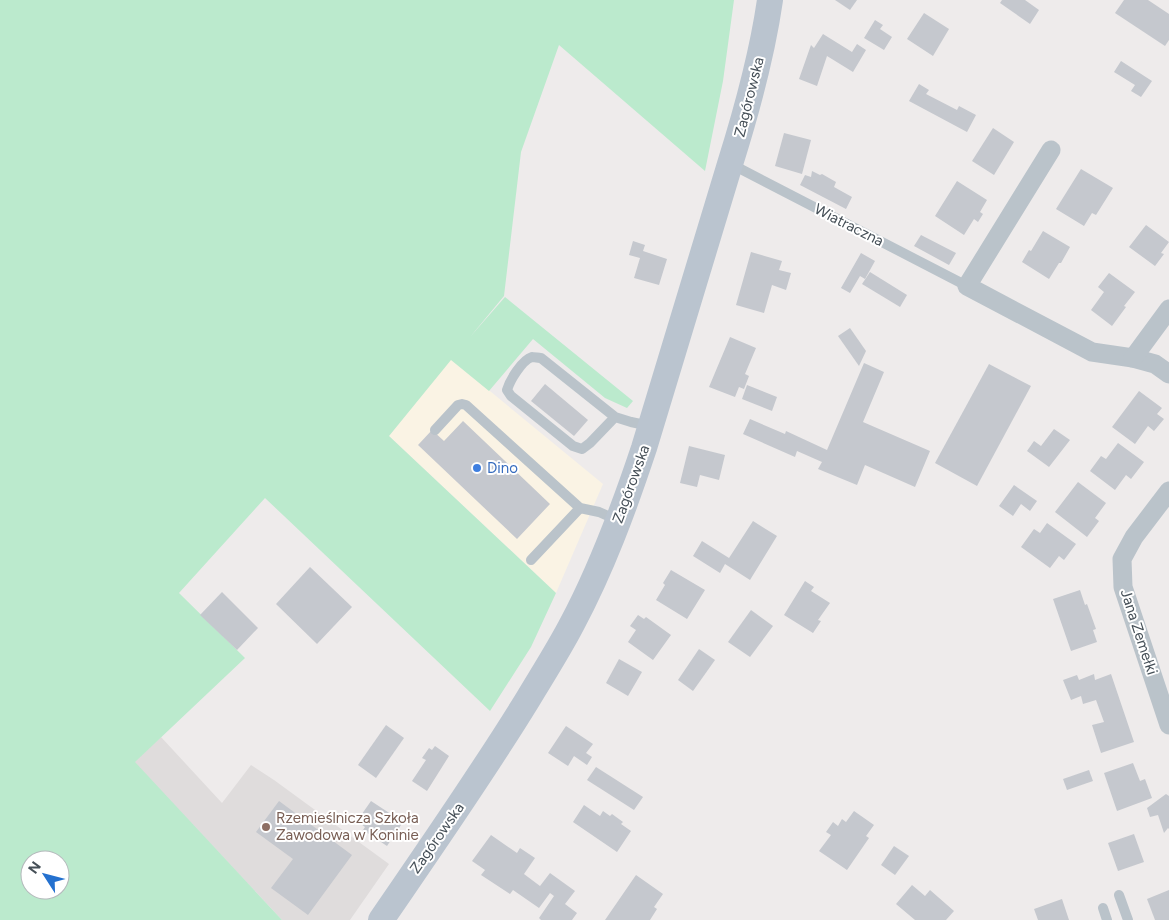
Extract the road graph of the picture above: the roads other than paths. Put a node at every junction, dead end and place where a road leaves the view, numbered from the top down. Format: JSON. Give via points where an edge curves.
{"nodes":[{"id":1,"x":770,"y":0,"type":"edge"},
{"id":2,"x":1052,"y":150,"type":"dead end"},
{"id":3,"x":730,"y":164,"type":"junction"},
{"id":4,"x":967,"y":286,"type":"junction"},
{"id":5,"x":1169,"y":309,"type":"edge"},
{"id":6,"x":1133,"y":358,"type":"junction"},
{"id":7,"x":1169,"y":374,"type":"edge"},
{"id":8,"x":615,"y":417,"type":"junction"},
{"id":9,"x":651,"y":426,"type":"junction"},
{"id":10,"x":435,"y":430,"type":"dead end"},
{"id":11,"x":1169,"y":490,"type":"edge"},
{"id":12,"x":580,"y":508,"type":"junction"},
{"id":13,"x":618,"y":520,"type":"junction"},
{"id":14,"x":531,"y":560,"type":"dead end"},
{"id":15,"x":1169,"y":725,"type":"edge"},
{"id":16,"x":1120,"y":895,"type":"dead end"},
{"id":17,"x":1103,"y":908,"type":"dead end"},
{"id":18,"x":381,"y":920,"type":"edge"},
{"id":19,"x":1107,"y":920,"type":"edge"},
{"id":20,"x":1128,"y":920,"type":"edge"}],
"edges":[{"from":1,"to":3,"type":"street","name":"Zagórowska","via":[[757,65]]},
{"from":2,"to":4,"type":"street"},
{"from":3,"to":4,"type":"lane","name":"Wiatraczna"},
{"from":3,"to":9,"type":"street","name":"Zagórowska"},
{"from":4,"to":6,"type":"street","name":"Wiatraczna","via":[[1092,352]]},
{"from":5,"to":6,"type":"street"},
{"from":6,"to":7,"type":"street","name":"Wiatraczna","via":[[1155,364]]},
{"from":8,"to":8,"type":"lane","via":[[540,358],[532,357],[524,362],[510,380],[507,390],[511,396],[573,446],[582,448]]},
{"from":8,"to":9,"type":"lane"},
{"from":9,"to":13,"type":"street","name":"Zagórowska"},
{"from":10,"to":12,"type":"lane","via":[[458,405],[466,405]]},
{"from":11,"to":15,"type":"street","name":"Jana Zemełki","via":[[1122,559],[1123,587]]},
{"from":12,"to":13,"type":"lane"},
{"from":12,"to":14,"type":"lane"},
{"from":13,"to":18,"type":"street","name":"Zagórowska","via":[[573,623],[544,672],[464,800]]},
{"from":16,"to":20,"type":"lane"},
{"from":17,"to":19,"type":"lane"}]}
